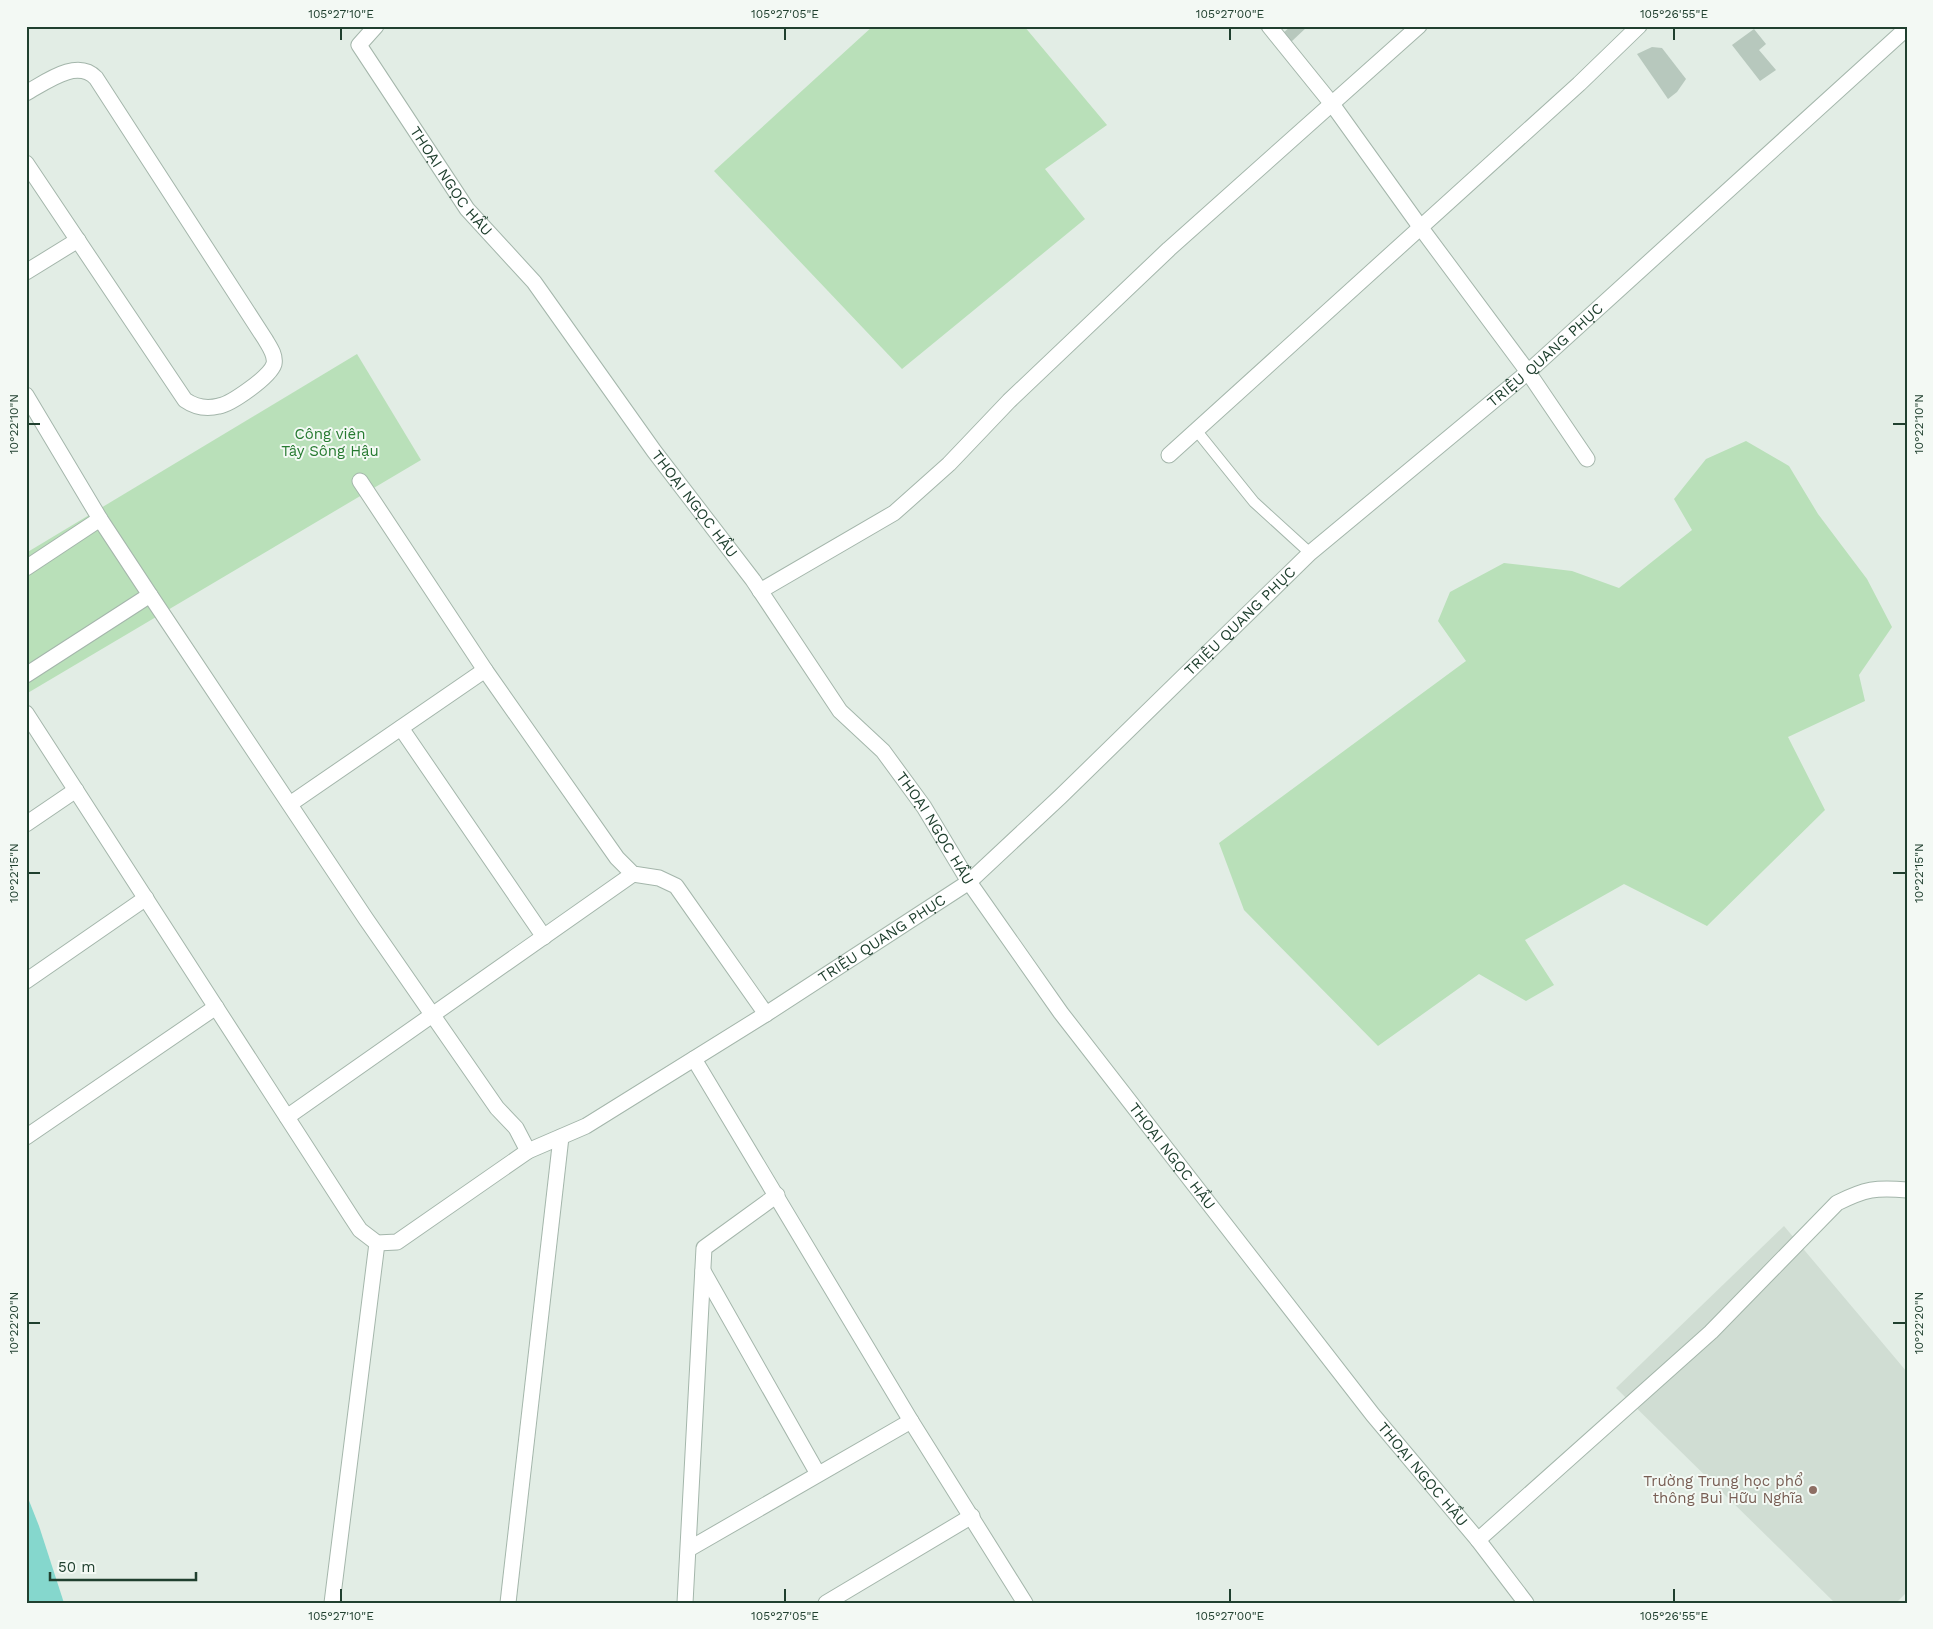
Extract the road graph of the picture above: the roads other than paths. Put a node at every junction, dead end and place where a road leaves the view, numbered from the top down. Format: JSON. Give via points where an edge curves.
{"nodes":[{"id":1,"x":376,"y":26,"type":"edge"},
{"id":2,"x":1269,"y":26,"type":"edge"},
{"id":3,"x":1419,"y":26,"type":"edge"},
{"id":4,"x":1639,"y":26,"type":"edge"},
{"id":5,"x":1907,"y":28,"type":"edge"},
{"id":6,"x":26,"y":93,"type":"edge"},
{"id":7,"x":1332,"y":104,"type":"junction"},
{"id":8,"x":26,"y":163,"type":"edge"},
{"id":9,"x":1421,"y":228,"type":"junction"},
{"id":10,"x":78,"y":240,"type":"junction"},
{"id":11,"x":26,"y":272,"type":"edge"},
{"id":12,"x":1528,"y":372,"type":"junction"},
{"id":13,"x":26,"y":395,"type":"edge"},
{"id":14,"x":1196,"y":430,"type":"junction"},
{"id":15,"x":1169,"y":455,"type":"dead end"},
{"id":16,"x":1587,"y":459,"type":"dead end"},
{"id":17,"x":360,"y":480,"type":"dead end"},
{"id":18,"x":100,"y":519,"type":"junction"},
{"id":19,"x":1310,"y":553,"type":"junction"},
{"id":20,"x":26,"y":568,"type":"edge"},
{"id":21,"x":760,"y":591,"type":"junction"},
{"id":22,"x":150,"y":595,"type":"junction"},
{"id":23,"x":485,"y":670,"type":"junction"},
{"id":24,"x":26,"y":676,"type":"edge"},
{"id":25,"x":26,"y":713,"type":"edge"},
{"id":26,"x":401,"y":728,"type":"junction"},
{"id":27,"x":76,"y":790,"type":"junction"},
{"id":28,"x":290,"y":804,"type":"junction"},
{"id":29,"x":26,"y":824,"type":"edge"},
{"id":30,"x":634,"y":874,"type":"junction"},
{"id":31,"x":969,"y":882,"type":"junction"},
{"id":32,"x":146,"y":898,"type":"junction"},
{"id":33,"x":544,"y":937,"type":"junction"},
{"id":34,"x":26,"y":980,"type":"edge"},
{"id":35,"x":216,"y":1007,"type":"junction"},
{"id":36,"x":766,"y":1014,"type":"junction"},
{"id":37,"x":433,"y":1015,"type":"junction"},
{"id":38,"x":694,"y":1059,"type":"junction"},
{"id":39,"x":287,"y":1117,"type":"junction"},
{"id":40,"x":562,"y":1136,"type":"junction"},
{"id":41,"x":26,"y":1137,"type":"edge"},
{"id":42,"x":528,"y":1151,"type":"junction"},
{"id":43,"x":1907,"y":1190,"type":"edge"},
{"id":44,"x":777,"y":1195,"type":"junction"},
{"id":45,"x":377,"y":1243,"type":"junction"},
{"id":46,"x":703,"y":1270,"type":"junction"},
{"id":47,"x":911,"y":1421,"type":"junction"},
{"id":48,"x":818,"y":1474,"type":"junction"},
{"id":49,"x":972,"y":1516,"type":"junction"},
{"id":50,"x":1478,"y":1540,"type":"junction"},
{"id":51,"x":689,"y":1549,"type":"junction"},
{"id":52,"x":332,"y":1603,"type":"edge"},
{"id":53,"x":508,"y":1603,"type":"edge"},
{"id":54,"x":685,"y":1603,"type":"edge"},
{"id":55,"x":826,"y":1603,"type":"edge"},
{"id":56,"x":1025,"y":1603,"type":"edge"},
{"id":57,"x":1526,"y":1603,"type":"edge"}],
"edges":[{"from":1,"to":21,"type":"street","name":"THOẠI NGỌC HẦU","via":[[358,45],[467,209],[534,282],[654,451]]},
{"from":2,"to":7,"type":"street"},
{"from":3,"to":7,"type":"street"},
{"from":4,"to":9,"type":"street"},
{"from":5,"to":12,"type":"street","name":"TRIỆU QUANG PHỤC"},
{"from":6,"to":10,"type":"street","via":[[70,71],[89,71],[96,78],[265,339],[274,364],[259,383],[219,406],[194,406],[185,400]]},
{"from":7,"to":9,"type":"street"},
{"from":7,"to":21,"type":"street","via":[[1169,249],[1009,401],[949,464],[894,512]]},
{"from":8,"to":10,"type":"street"},
{"from":9,"to":12,"type":"street"},
{"from":9,"to":14,"type":"street"},
{"from":10,"to":11,"type":"street"},
{"from":12,"to":16,"type":"street"},
{"from":12,"to":19,"type":"street","name":"TRIỆU QUANG PHỤC"},
{"from":13,"to":18,"type":"street"},
{"from":14,"to":15,"type":"street"},
{"from":14,"to":19,"type":"lane","via":[[1254,502]]},
{"from":17,"to":23,"type":"street"},
{"from":18,"to":20,"type":"street"},
{"from":18,"to":22,"type":"street"},
{"from":19,"to":31,"type":"street","name":"TRIỆU QUANG PHỤC"},
{"from":21,"to":31,"type":"street","name":"THOẠI NGỌC HẦU","via":[[840,711],[884,750],[924,807]]},
{"from":22,"to":24,"type":"street"},
{"from":22,"to":28,"type":"street"},
{"from":23,"to":26,"type":"street"},
{"from":23,"to":30,"type":"street","via":[[616,858]]},
{"from":25,"to":27,"type":"street"},
{"from":26,"to":28,"type":"street"},
{"from":26,"to":33,"type":"street"},
{"from":27,"to":29,"type":"street"},
{"from":27,"to":32,"type":"street"},
{"from":28,"to":37,"type":"street"},
{"from":30,"to":33,"type":"street"},
{"from":30,"to":36,"type":"street","via":[[659,878],[676,886]]},
{"from":31,"to":36,"type":"street","name":"TRIỆU QUANG PHỤC"},
{"from":31,"to":50,"type":"street","name":"THOẠI NGỌC HẦU","via":[[1061,1013],[1158,1140],[1373,1415]]},
{"from":32,"to":34,"type":"street"},
{"from":32,"to":35,"type":"street"},
{"from":33,"to":37,"type":"street"},
{"from":35,"to":39,"type":"street"},
{"from":35,"to":41,"type":"street"},
{"from":36,"to":38,"type":"street","name":"TRIỆU QUANG PHỤC"},
{"from":37,"to":39,"type":"street"},
{"from":37,"to":42,"type":"street","via":[[498,1108],[516,1128]]},
{"from":38,"to":40,"type":"street","name":"TRIỆU QUANG PHỤC","via":[[586,1126]]},
{"from":38,"to":44,"type":"street"},
{"from":39,"to":45,"type":"street","via":[[360,1230]]},
{"from":40,"to":42,"type":"street","name":"TRIỆU QUANG PHỤC"},
{"from":40,"to":53,"type":"street"},
{"from":42,"to":45,"type":"street","name":"TRIỆU QUANG PHỤC","via":[[397,1242]]},
{"from":43,"to":50,"type":"street","via":[[1884,1188],[1860,1192],[1837,1203],[1711,1332]]},
{"from":44,"to":46,"type":"street","via":[[704,1248]]},
{"from":44,"to":47,"type":"street"},
{"from":45,"to":52,"type":"street"},
{"from":46,"to":48,"type":"street"},
{"from":46,"to":51,"type":"street"},
{"from":47,"to":48,"type":"street"},
{"from":47,"to":49,"type":"street"},
{"from":48,"to":51,"type":"street"},
{"from":49,"to":55,"type":"street"},
{"from":49,"to":56,"type":"street"},
{"from":50,"to":57,"type":"street","name":"THOẠI NGỌC HẦU"},
{"from":51,"to":54,"type":"street"}]}
